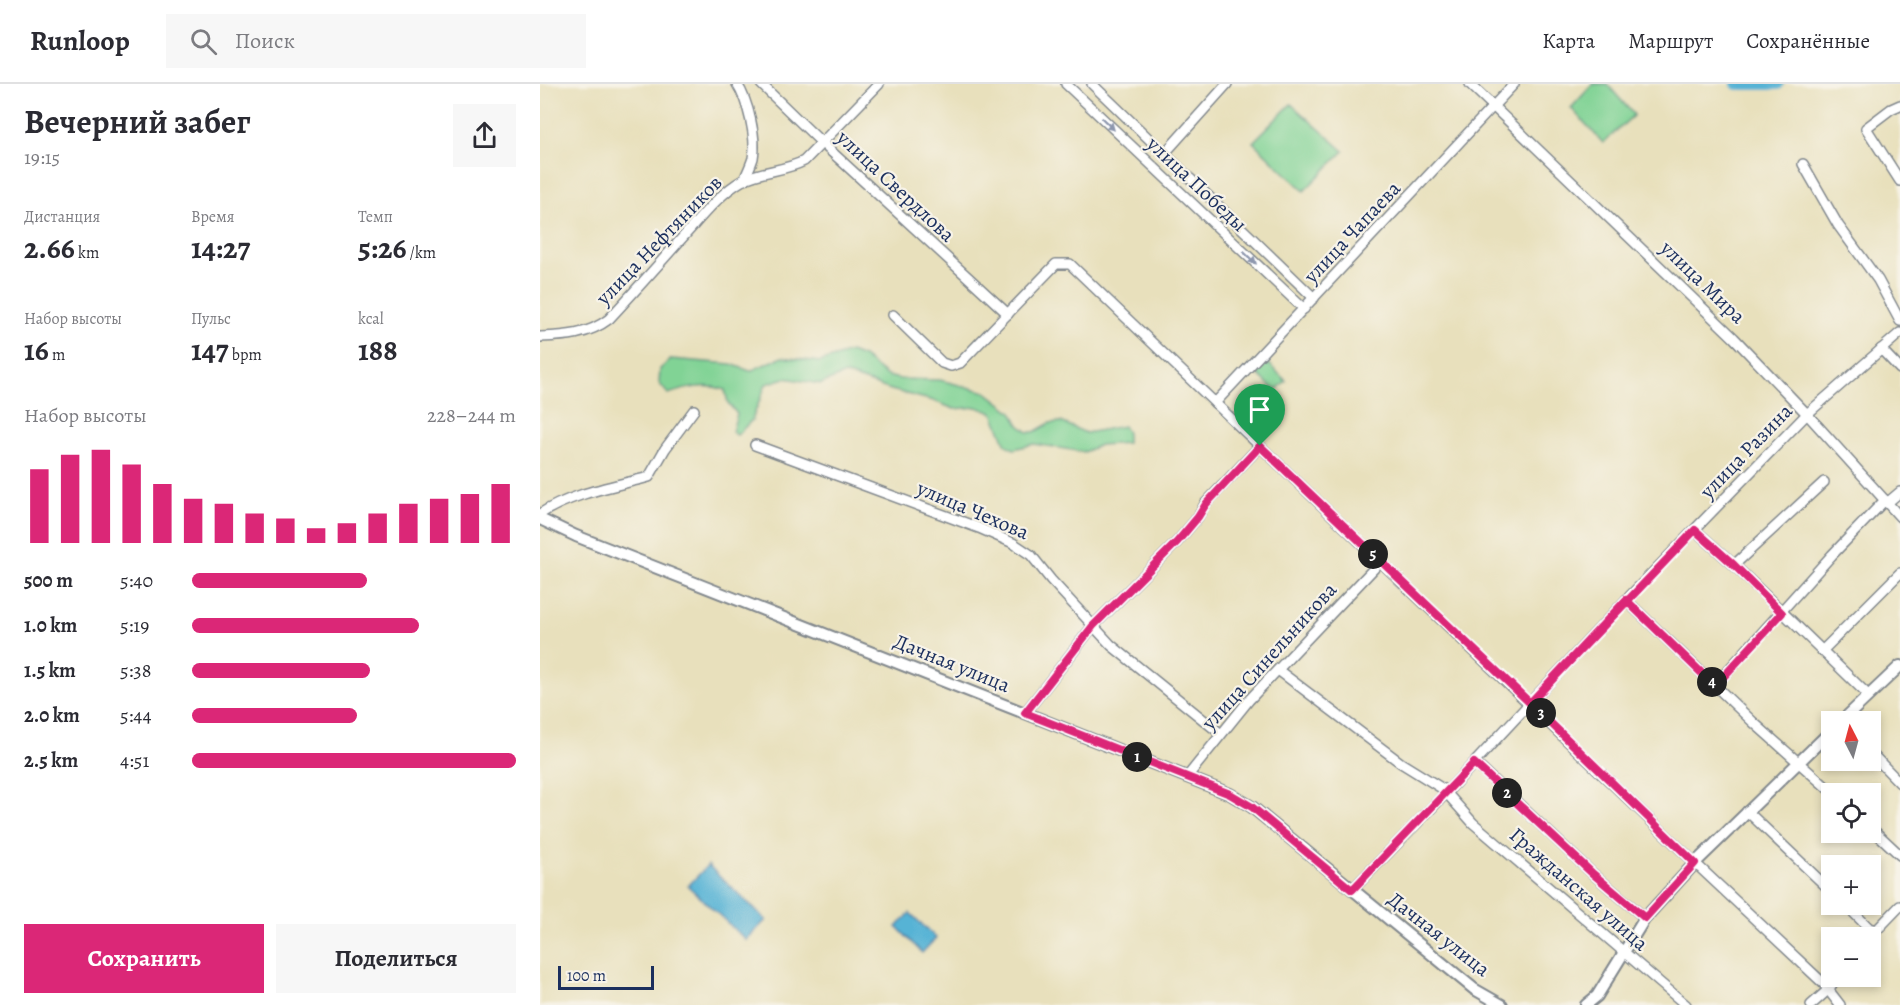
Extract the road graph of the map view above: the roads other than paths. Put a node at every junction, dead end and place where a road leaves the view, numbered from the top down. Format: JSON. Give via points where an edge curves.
{"nodes":[{"id":1,"x":737,"y":84,"type":"edge"},
{"id":2,"x":761,"y":84,"type":"edge"},
{"id":3,"x":879,"y":84,"type":"edge"},
{"id":4,"x":1066,"y":84,"type":"edge"},
{"id":5,"x":1092,"y":84,"type":"edge"},
{"id":6,"x":1227,"y":84,"type":"edge"},
{"id":7,"x":1470,"y":84,"type":"edge"},
{"id":8,"x":1514,"y":84,"type":"edge"},
{"id":9,"x":1900,"y":105,"type":"edge"},
{"id":10,"x":1493,"y":106,"type":"junction"},
{"id":11,"x":822,"y":143,"type":"junction"},
{"id":12,"x":1165,"y":153,"type":"junction"},
{"id":13,"x":1803,"y":164,"type":"dead end"},
{"id":14,"x":744,"y":180,"type":"junction"},
{"id":15,"x":1900,"y":181,"type":"edge"},
{"id":16,"x":1314,"y":298,"type":"junction"},
{"id":17,"x":1304,"y":309,"type":"junction"},
{"id":18,"x":1008,"y":314,"type":"junction"},
{"id":19,"x":893,"y":315,"type":"dead end"},
{"id":20,"x":1900,"y":321,"type":"edge"},
{"id":21,"x":1900,"y":333,"type":"edge"},
{"id":22,"x":540,"y":337,"type":"edge"},
{"id":23,"x":1881,"y":349,"type":"junction"},
{"id":24,"x":1900,"y":369,"type":"edge"},
{"id":25,"x":1215,"y":403,"type":"junction"},
{"id":26,"x":694,"y":410,"type":"dead end"},
{"id":27,"x":1807,"y":414,"type":"junction"},
{"id":28,"x":755,"y":445,"type":"dead end"},
{"id":29,"x":1260,"y":446,"type":"junction"},
{"id":30,"x":1824,"y":482,"type":"dead end"},
{"id":31,"x":1900,"y":492,"type":"edge"},
{"id":32,"x":1886,"y":501,"type":"junction"},
{"id":33,"x":540,"y":514,"type":"edge"},
{"id":34,"x":1900,"y":517,"type":"edge"},
{"id":35,"x":540,"y":519,"type":"edge"},
{"id":36,"x":1695,"y":530,"type":"junction"},
{"id":37,"x":1380,"y":561,"type":"junction"},
{"id":38,"x":1734,"y":565,"type":"junction"},
{"id":39,"x":1900,"y":573,"type":"edge"},
{"id":40,"x":1626,"y":600,"type":"junction"},
{"id":41,"x":1782,"y":613,"type":"junction"},
{"id":42,"x":1093,"y":626,"type":"junction"},
{"id":43,"x":1822,"y":651,"type":"junction"},
{"id":44,"x":1900,"y":666,"type":"edge"},
{"id":45,"x":1278,"y":670,"type":"junction"},
{"id":46,"x":1715,"y":686,"type":"junction"},
{"id":47,"x":1868,"y":696,"type":"junction"},
{"id":48,"x":1530,"y":703,"type":"junction"},
{"id":49,"x":1852,"y":711,"type":"edge"},
{"id":50,"x":1025,"y":713,"type":"junction"},
{"id":51,"x":1221,"y":734,"type":"junction"},
{"id":52,"x":1821,"y":740,"type":"edge"},
{"id":53,"x":1798,"y":761,"type":"junction"},
{"id":54,"x":1474,"y":763,"type":"junction"},
{"id":55,"x":1881,"y":763,"type":"edge"},
{"id":56,"x":1187,"y":777,"type":"junction"},
{"id":57,"x":1822,"y":783,"type":"edge"},
{"id":58,"x":1900,"y":783,"type":"edge"},
{"id":59,"x":1446,"y":793,"type":"junction"},
{"id":60,"x":1747,"y":812,"type":"junction"},
{"id":61,"x":1881,"y":837,"type":"edge"},
{"id":62,"x":1900,"y":855,"type":"edge"},
{"id":63,"x":1695,"y":863,"type":"junction"},
{"id":64,"x":1821,"y":882,"type":"edge"},
{"id":65,"x":1352,"y":890,"type":"junction"},
{"id":66,"x":1900,"y":906,"type":"edge"},
{"id":67,"x":1856,"y":915,"type":"edge"},
{"id":68,"x":1645,"y":918,"type":"junction"},
{"id":69,"x":1868,"y":927,"type":"edge"},
{"id":70,"x":1880,"y":927,"type":"edge"},
{"id":71,"x":1624,"y":950,"type":"junction"},
{"id":72,"x":1828,"y":989,"type":"junction"},
{"id":73,"x":1502,"y":1005,"type":"edge"},
{"id":74,"x":1586,"y":1005,"type":"edge"},
{"id":75,"x":1686,"y":1005,"type":"edge"},
{"id":76,"x":1811,"y":1005,"type":"edge"},
{"id":77,"x":1840,"y":1005,"type":"edge"}],
"edges":[{"from":1,"to":14,"type":"street","via":[[745,100],[754,141],[753,158]]},
{"from":2,"to":11,"type":"street","name":"улица Свердлова"},
{"from":3,"to":11,"type":"street","name":"улица Нефтяников"},
{"from":4,"to":17,"type":"street","name":"улица Победы","one_way":true},
{"from":5,"to":12,"type":"street","name":"улица Победы"},
{"from":6,"to":12,"type":"street"},
{"from":7,"to":10,"type":"street","name":"улица Мира"},
{"from":8,"to":10,"type":"street","name":"улица Чапаева"},
{"from":9,"to":15,"type":"street","via":[[1866,128]]},
{"from":10,"to":16,"type":"street","name":"улица Чапаева"},
{"from":10,"to":27,"type":"street","name":"улица Мира","via":[[1734,338]]},
{"from":11,"to":14,"type":"street","name":"улица Нефтяников","via":[[792,167]]},
{"from":11,"to":18,"type":"street","name":"улица Свердлова"},
{"from":12,"to":16,"type":"street","name":"улица Победы"},
{"from":13,"to":20,"type":"street"},
{"from":14,"to":22,"type":"street","name":"улица Нефтяников","via":[[709,209],[609,319],[581,334]]},
{"from":16,"to":17,"type":"street","name":"улица Чапаева"},
{"from":17,"to":25,"type":"street","name":"улица Чапаева"},
{"from":18,"to":19,"type":"street","via":[[960,363],[951,366],[942,363]]},
{"from":18,"to":25,"type":"street","via":[[1056,264],[1070,264]]},
{"from":21,"to":23,"type":"street","name":"улица Разина"},
{"from":23,"to":24,"type":"street"},
{"from":23,"to":27,"type":"street","name":"улица Разина"},
{"from":25,"to":29,"type":"street"},
{"from":26,"to":33,"type":"street","via":[[648,477],[570,499]]},
{"from":27,"to":32,"type":"street","name":"улица Мира"},
{"from":27,"to":36,"type":"street","name":"улица Разина"},
{"from":28,"to":42,"type":"street","name":"улица Чехова","via":[[1012,543],[1030,555]]},
{"from":29,"to":37,"type":"street"},
{"from":29,"to":42,"type":"street","via":[[1177,542]]},
{"from":30,"to":38,"type":"street"},
{"from":31,"to":32,"type":"street"},
{"from":32,"to":34,"type":"street","name":"улица Мира"},
{"from":32,"to":41,"type":"street"},
{"from":35,"to":50,"type":"main road","name":"Дачная улица"},
{"from":36,"to":38,"type":"street"},
{"from":36,"to":40,"type":"street","name":"улица Разина"},
{"from":37,"to":45,"type":"street","name":"улица Синельникова"},
{"from":37,"to":48,"type":"street"},
{"from":38,"to":41,"type":"street"},
{"from":39,"to":43,"type":"street"},
{"from":40,"to":46,"type":"street"},
{"from":40,"to":48,"type":"street","name":"улица Разина"},
{"from":41,"to":43,"type":"street"},
{"from":41,"to":46,"type":"street"},
{"from":42,"to":50,"type":"street"},
{"from":42,"to":51,"type":"street","name":"улица Чехова"},
{"from":43,"to":47,"type":"street"},
{"from":44,"to":47,"type":"main road"},
{"from":45,"to":51,"type":"street","name":"улица Синельникова"},
{"from":45,"to":59,"type":"street","name":"Гражданская улица"},
{"from":46,"to":53,"type":"street"},
{"from":47,"to":49,"type":"main road"},
{"from":48,"to":54,"type":"street","name":"улица Разина"},
{"from":48,"to":63,"type":"street"},
{"from":50,"to":56,"type":"main road","name":"Дачная улица"},
{"from":51,"to":56,"type":"street","name":"улица Синельникова"},
{"from":52,"to":53,"type":"main road"},
{"from":53,"to":57,"type":"street"},
{"from":53,"to":60,"type":"main road"},
{"from":54,"to":59,"type":"street","name":"улица Разина"},
{"from":54,"to":68,"type":"street"},
{"from":55,"to":58,"type":"street"},
{"from":56,"to":65,"type":"main road","name":"Дачная улица","via":[[1252,807]]},
{"from":59,"to":65,"type":"street","name":"улица Разина"},
{"from":59,"to":71,"type":"street","name":"Гражданская улица","via":[[1473,823]]},
{"from":60,"to":63,"type":"main road"},
{"from":60,"to":64,"type":"street"},
{"from":61,"to":62,"type":"street"},
{"from":63,"to":68,"type":"main road"},
{"from":63,"to":72,"type":"street"},
{"from":65,"to":73,"type":"main road","name":"Дачная улица","via":[[1474,989]]},
{"from":66,"to":70,"type":"street"},
{"from":67,"to":69,"type":"street"},
{"from":68,"to":71,"type":"main road"},
{"from":71,"to":74,"type":"main road","via":[[1598,996]]},
{"from":71,"to":75,"type":"street","name":"Гражданская улица"},
{"from":72,"to":76,"type":"street"},
{"from":72,"to":77,"type":"street"}]}
